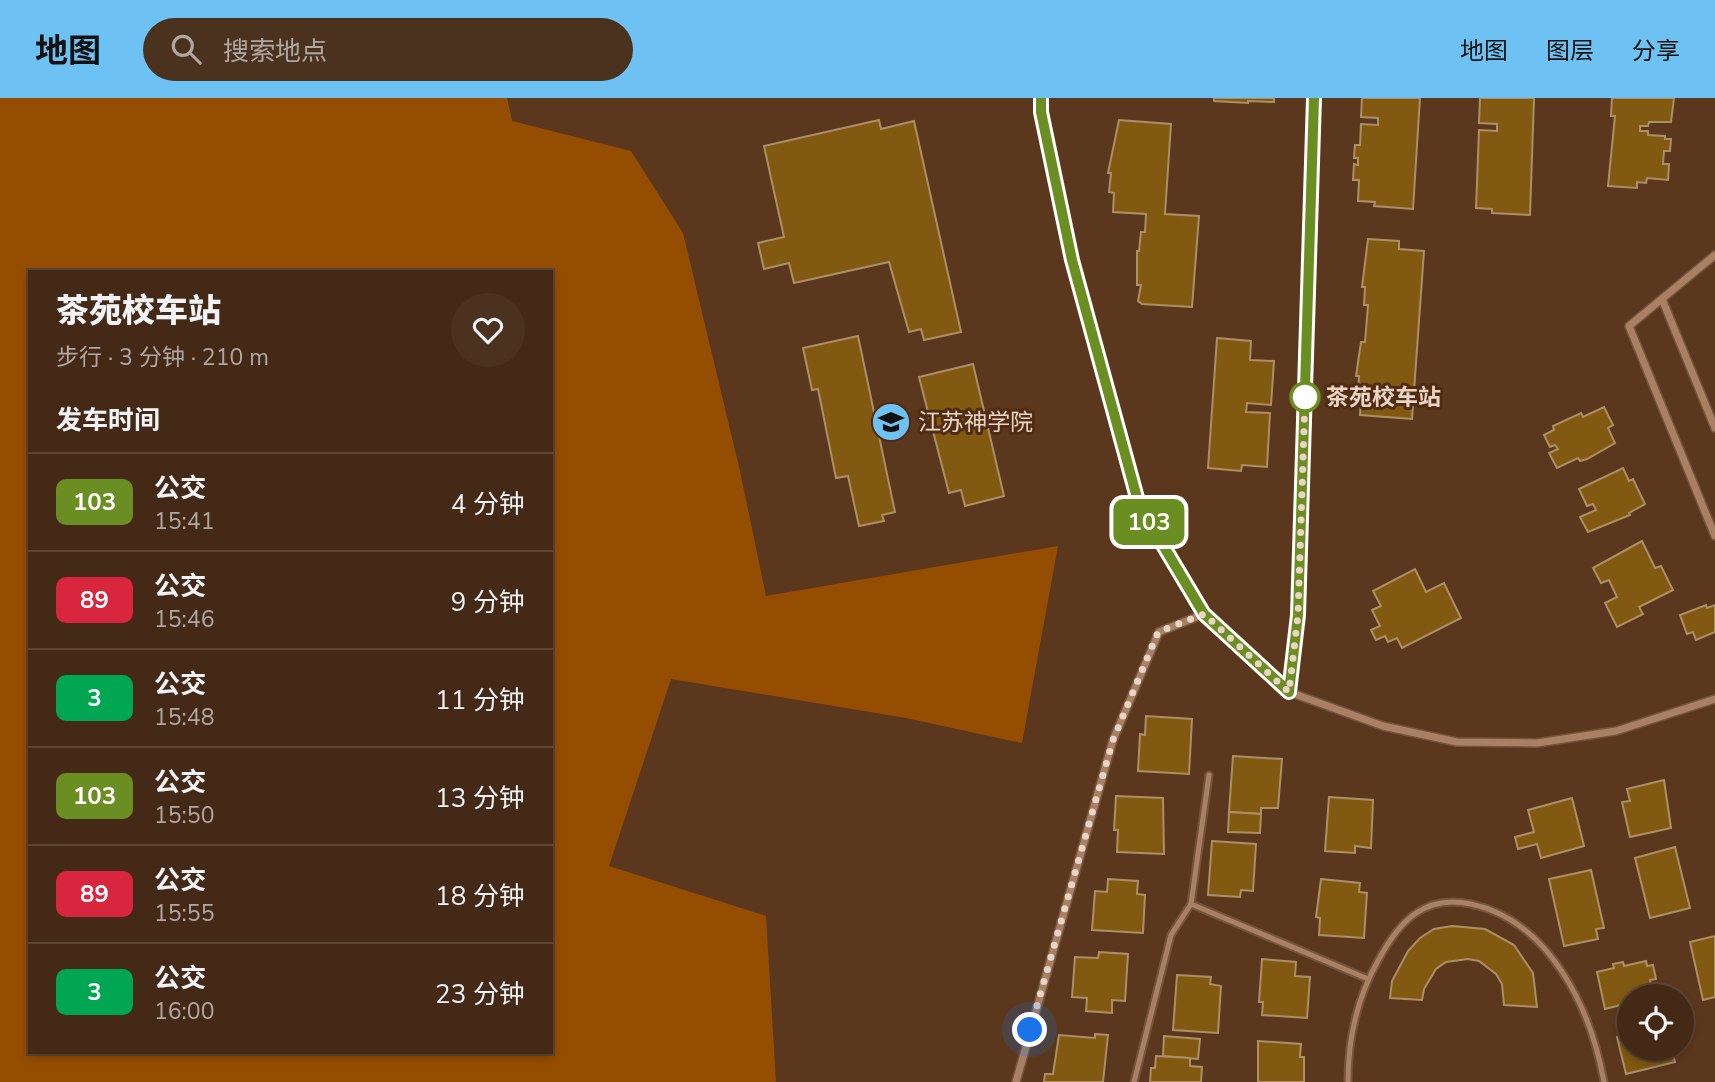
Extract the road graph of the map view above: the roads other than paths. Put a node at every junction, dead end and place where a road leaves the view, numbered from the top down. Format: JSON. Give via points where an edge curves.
{"nodes":[{"id":1,"x":1041,"y":98,"type":"edge"},
{"id":2,"x":1314,"y":98,"type":"edge"},
{"id":3,"x":1715,"y":255,"type":"edge"},
{"id":4,"x":1662,"y":299,"type":"junction"},
{"id":5,"x":1715,"y":428,"type":"edge"},
{"id":6,"x":1715,"y":536,"type":"edge"},
{"id":7,"x":1204,"y":614,"type":"junction"},
{"id":8,"x":1289,"y":692,"type":"junction"},
{"id":9,"x":1715,"y":699,"type":"edge"},
{"id":10,"x":1209,"y":775,"type":"dead end"},
{"id":11,"x":1191,"y":904,"type":"junction"},
{"id":12,"x":1368,"y":979,"type":"junction"},
{"id":13,"x":1016,"y":1082,"type":"edge"},
{"id":14,"x":1134,"y":1082,"type":"edge"},
{"id":15,"x":1348,"y":1082,"type":"edge"},
{"id":16,"x":1604,"y":1082,"type":"edge"}],
"edges":[{"from":1,"to":7,"type":"street","via":[[1072,260],[1139,505]]},
{"from":2,"to":8,"type":"street","via":[[1298,615]]},
{"from":3,"to":4,"type":"street"},
{"from":4,"to":5,"type":"street"},
{"from":4,"to":6,"type":"street","via":[[1629,326]]},
{"from":7,"to":8,"type":"street"},
{"from":7,"to":13,"type":"street","via":[[1158,632],[1113,740]]},
{"from":8,"to":9,"type":"street","via":[[1383,726],[1470,742],[1537,743],[1616,732]]},
{"from":10,"to":11,"type":"lane"},
{"from":11,"to":12,"type":"lane"},
{"from":11,"to":14,"type":"lane","via":[[1171,936]]},
{"from":12,"to":15,"type":"lane","via":[[1351,1035]]},
{"from":12,"to":16,"type":"lane","via":[[1394,931],[1420,910],[1451,902],[1499,913],[1532,935],[1567,981],[1593,1036]]}]}
